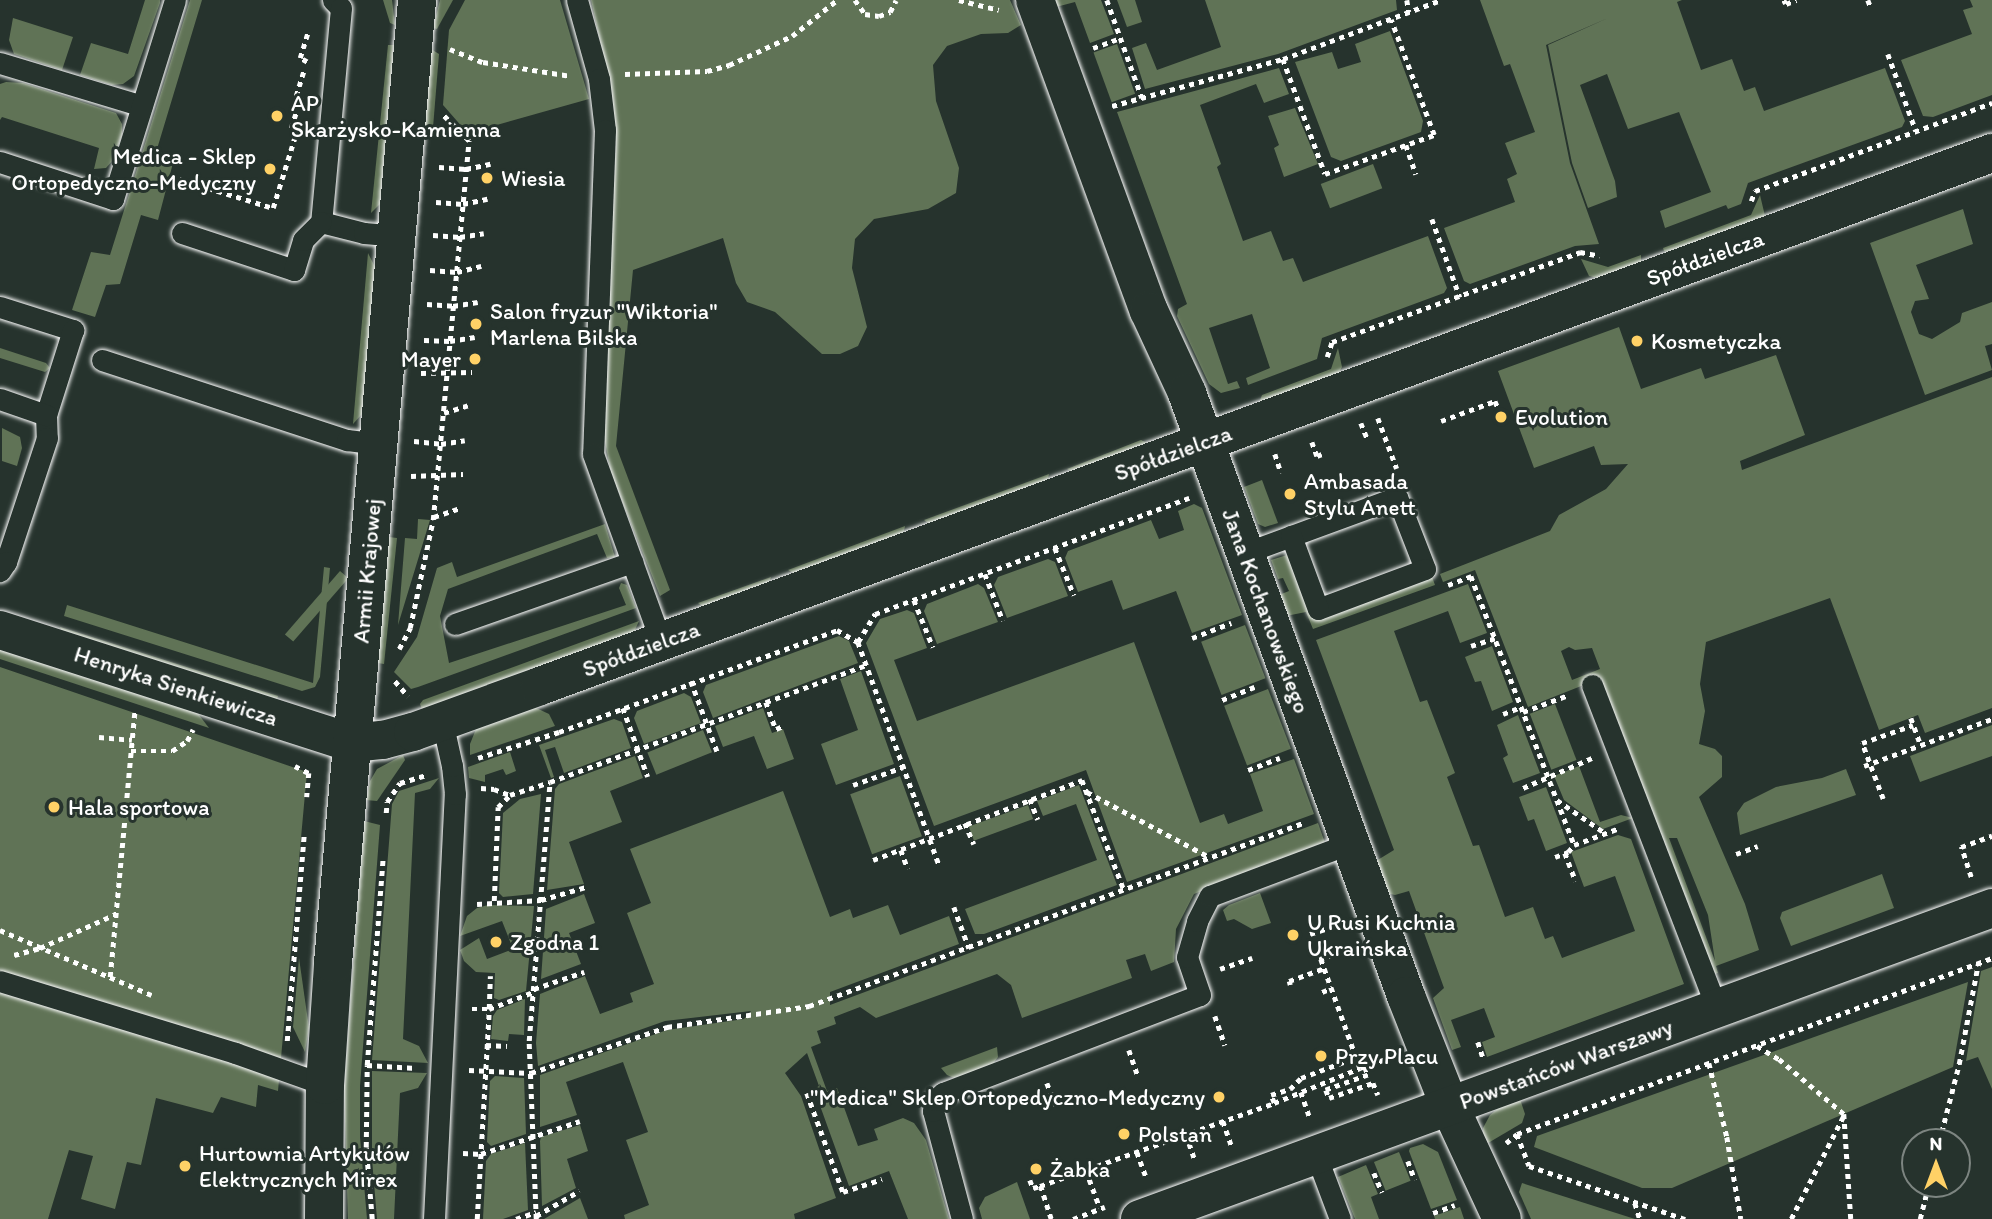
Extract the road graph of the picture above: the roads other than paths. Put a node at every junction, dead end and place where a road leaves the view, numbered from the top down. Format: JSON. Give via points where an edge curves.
{"nodes":[{"id":1,"x":175,"y":0,"type":"edge"},
{"id":2,"x":333,"y":0,"type":"edge"},
{"id":3,"x":417,"y":0,"type":"edge"},
{"id":4,"x":577,"y":0,"type":"edge"},
{"id":5,"x":1022,"y":6,"type":"edge"},
{"id":6,"x":0,"y":63,"type":"edge"},
{"id":7,"x":142,"y":106,"type":"junction"},
{"id":8,"x":1992,"y":153,"type":"edge"},
{"id":9,"x":0,"y":162,"type":"edge"},
{"id":10,"x":321,"y":222,"type":"junction"},
{"id":11,"x":182,"y":233,"type":"dead end"},
{"id":12,"x":396,"y":236,"type":"junction"},
{"id":13,"x":0,"y":307,"type":"edge"},
{"id":14,"x":102,"y":360,"type":"dead end"},
{"id":15,"x":0,"y":399,"type":"edge"},
{"id":16,"x":46,"y":415,"type":"junction"},
{"id":17,"x":1204,"y":442,"type":"junction"},
{"id":18,"x":378,"y":444,"type":"junction"},
{"id":19,"x":1291,"y":536,"type":"junction"},
{"id":20,"x":1245,"y":554,"type":"junction"},
{"id":21,"x":632,"y":562,"type":"junction"},
{"id":22,"x":2,"y":564,"type":"edge"},
{"id":23,"x":455,"y":624,"type":"dead end"},
{"id":24,"x":0,"y":630,"type":"edge"},
{"id":25,"x":662,"y":642,"type":"junction"},
{"id":26,"x":1592,"y":685,"type":"dead end"},
{"id":27,"x":442,"y":721,"type":"junction"},
{"id":28,"x":352,"y":743,"type":"junction"},
{"id":29,"x":1350,"y":843,"type":"junction"},
{"id":30,"x":1983,"y":898,"type":"edge"},
{"id":31,"x":0,"y":981,"type":"edge"},
{"id":32,"x":1717,"y":1009,"type":"junction"},
{"id":33,"x":325,"y":1085,"type":"junction"},
{"id":34,"x":1450,"y":1107,"type":"junction"},
{"id":35,"x":325,"y":1142,"type":"junction"},
{"id":36,"x":1316,"y":1155,"type":"junction"},
{"id":37,"x":324,"y":1219,"type":"edge"},
{"id":38,"x":335,"y":1219,"type":"edge"},
{"id":39,"x":434,"y":1219,"type":"edge"},
{"id":40,"x":962,"y":1219,"type":"edge"},
{"id":41,"x":1140,"y":1219,"type":"edge"},
{"id":42,"x":1340,"y":1219,"type":"edge"},
{"id":43,"x":1502,"y":1219,"type":"edge"}],
"edges":[{"from":1,"to":7,"type":"lane"},
{"from":2,"to":10,"type":"lane","via":[[341,8]]},
{"from":3,"to":12,"type":"street","name":"Armii Krajowej"},
{"from":4,"to":21,"type":"lane","via":[[599,79],[605,130],[593,454]]},
{"from":5,"to":17,"type":"street","name":"Jana Kochanowskiego"},
{"from":6,"to":7,"type":"lane"},
{"from":7,"to":9,"type":"lane","via":[[113,199]]},
{"from":8,"to":17,"type":"street","name":"Spółdzielcza"},
{"from":10,"to":11,"type":"lane","via":[[303,240],[294,270]]},
{"from":10,"to":12,"type":"lane"},
{"from":12,"to":18,"type":"street","name":"Armii Krajowej"},
{"from":13,"to":16,"type":"lane","via":[[73,330]]},
{"from":14,"to":18,"type":"lane","via":[[346,440]]},
{"from":15,"to":16,"type":"lane"},
{"from":16,"to":22,"type":"lane","via":[[47,438]]},
{"from":17,"to":20,"type":"street","name":"Jana Kochanowskiego"},
{"from":17,"to":25,"type":"street","name":"Spółdzielcza"},
{"from":18,"to":28,"type":"street","name":"Armii Krajowej"},
{"from":19,"to":19,"type":"lane","via":[[1397,497],[1425,569],[1318,608]]},
{"from":19,"to":20,"type":"lane"},
{"from":20,"to":29,"type":"street","name":"Jana Kochanowskiego"},
{"from":21,"to":23,"type":"lane"},
{"from":21,"to":25,"type":"lane"},
{"from":24,"to":28,"type":"street","name":"Henryka Sienkiewicza"},
{"from":25,"to":27,"type":"street","name":"Spółdzielcza"},
{"from":26,"to":32,"type":"lane"},
{"from":27,"to":28,"type":"street","name":"Spółdzielcza","via":[[383,740]]},
{"from":27,"to":39,"type":"lane","via":[[454,794]]},
{"from":28,"to":33,"type":"street","name":"Armii Krajowej"},
{"from":29,"to":34,"type":"street","name":"Jana Kochanowskiego"},
{"from":29,"to":40,"type":"lane","via":[[1210,896],[1197,920],[1187,957],[1200,995],[943,1093],[935,1100],[933,1111]]},
{"from":30,"to":32,"type":"street","name":"Powstańców Warszawy"},
{"from":31,"to":33,"type":"lane"},
{"from":32,"to":34,"type":"street","name":"Powstańców Warszawy"},
{"from":33,"to":35,"type":"street","name":"Armii Krajowej"},
{"from":34,"to":36,"type":"street","name":"Powstańców Warszawy"},
{"from":34,"to":43,"type":"street","name":"Jana Kochanowskiego"},
{"from":35,"to":37,"type":"street","name":"Armii Krajowej"},
{"from":35,"to":38,"type":"street","name":"Armii Krajowej"},
{"from":36,"to":41,"type":"street","name":"Powstańców Warszawy"},
{"from":36,"to":42,"type":"lane"}]}
